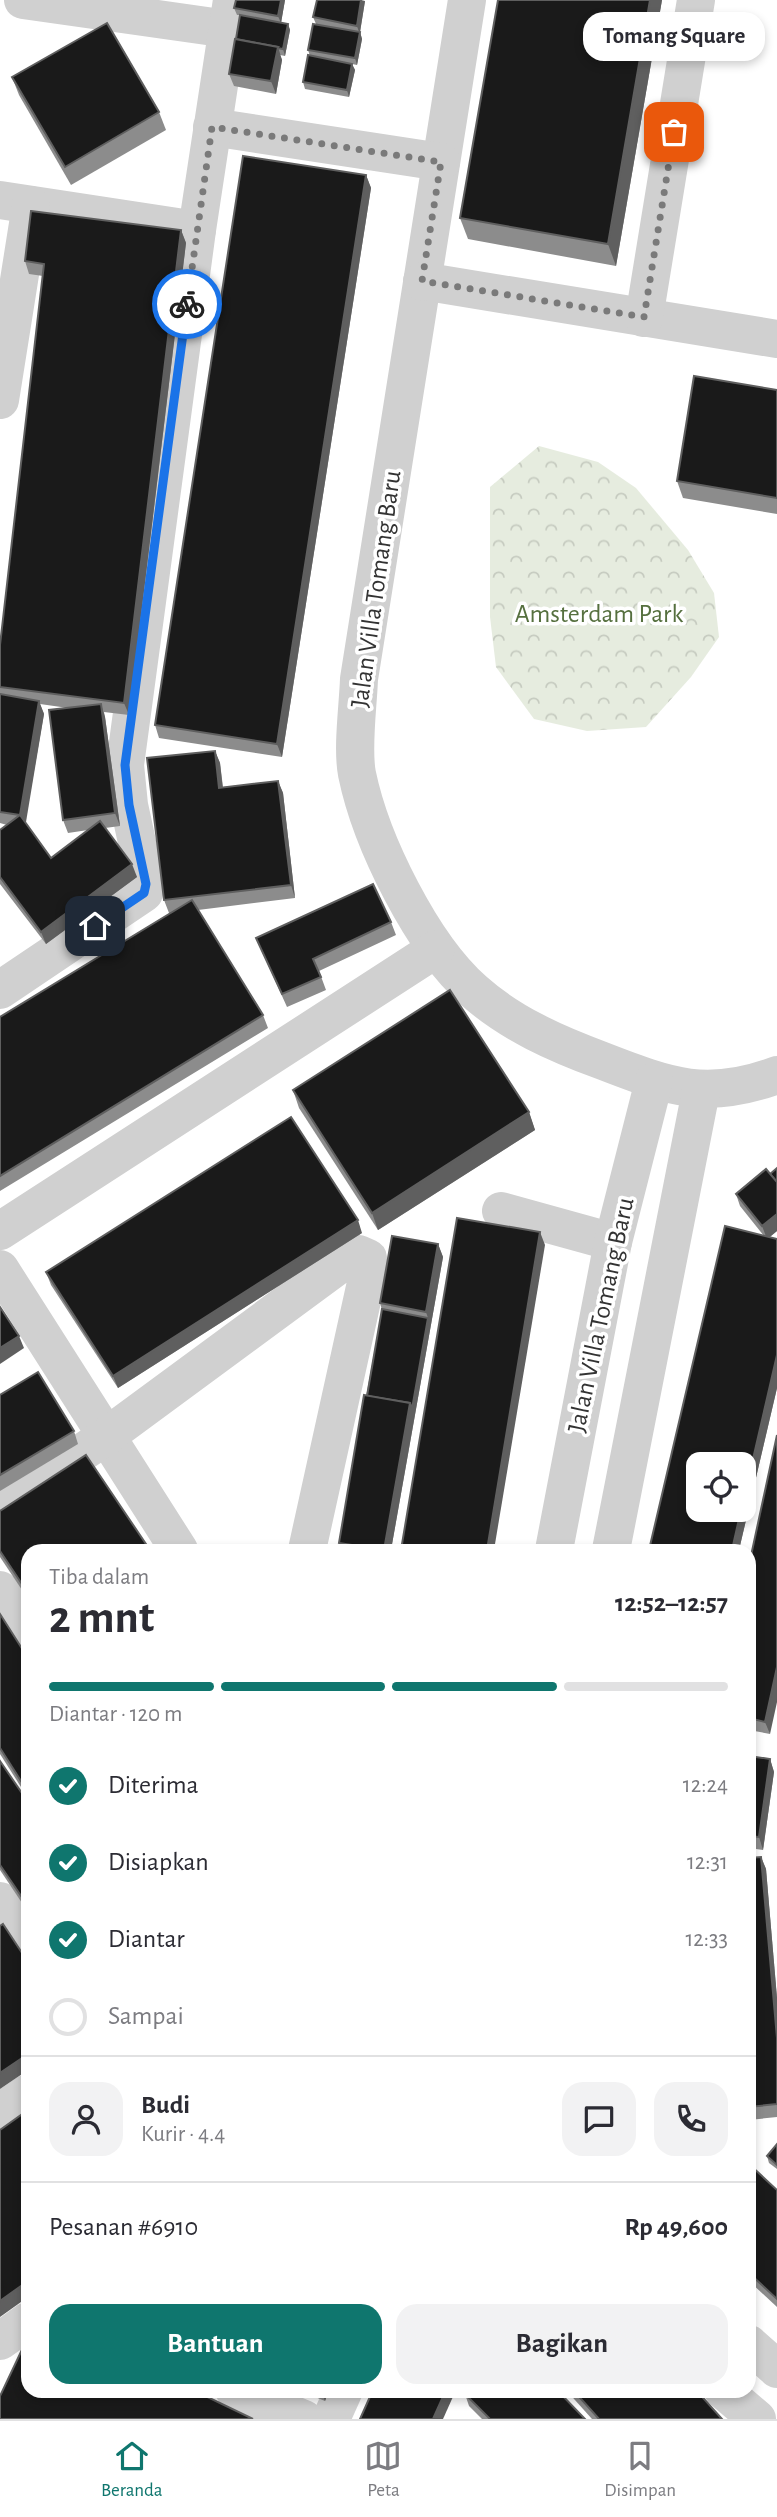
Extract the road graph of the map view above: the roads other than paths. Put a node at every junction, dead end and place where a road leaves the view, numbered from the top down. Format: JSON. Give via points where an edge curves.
{"nodes":[{"id":1,"x":467,"y":0,"type":"edge"},
{"id":2,"x":696,"y":0,"type":"edge"},
{"id":3,"x":44,"y":2,"type":"edge"},
{"id":4,"x":230,"y":14,"type":"edge"},
{"id":5,"x":212,"y":127,"type":"junction"},
{"id":6,"x":441,"y":162,"type":"junction"},
{"id":7,"x":15,"y":203,"type":"edge"},
{"id":8,"x":197,"y":230,"type":"junction"},
{"id":9,"x":422,"y":281,"type":"junction"},
{"id":10,"x":644,"y":317,"type":"junction"},
{"id":11,"x":777,"y":339,"type":"edge"},
{"id":12,"x":0,"y":400,"type":"edge"},
{"id":13,"x":436,"y":950,"type":"junction"},
{"id":14,"x":5,"y":973,"type":"edge"},
{"id":15,"x":777,"y":1075,"type":"edge"},
{"id":16,"x":654,"y":1081,"type":"junction"},
{"id":17,"x":701,"y":1091,"type":"junction"},
{"id":18,"x":501,"y":1211,"type":"dead end"},
{"id":19,"x":0,"y":1231,"type":"edge"},
{"id":20,"x":613,"y":1242,"type":"junction"},
{"id":21,"x":0,"y":1269,"type":"edge"},
{"id":22,"x":108,"y":1435,"type":"junction"},
{"id":23,"x":0,"y":1508,"type":"edge"},
{"id":24,"x":175,"y":1544,"type":"edge"},
{"id":25,"x":308,"y":1544,"type":"edge"},
{"id":26,"x":555,"y":1544,"type":"edge"},
{"id":27,"x":612,"y":1544,"type":"edge"},
{"id":28,"x":0,"y":1590,"type":"edge"},
{"id":29,"x":21,"y":1623,"type":"edge"},
{"id":30,"x":1,"y":1905,"type":"edge"},
{"id":31,"x":21,"y":1934,"type":"edge"},
{"id":32,"x":21,"y":2098,"type":"edge"},
{"id":33,"x":0,"y":2112,"type":"edge"},
{"id":34,"x":21,"y":2326,"type":"edge"},
{"id":35,"x":0,"y":2341,"type":"edge"},
{"id":36,"x":756,"y":2350,"type":"edge"},
{"id":37,"x":777,"y":2369,"type":"edge"},
{"id":38,"x":253,"y":2398,"type":"edge"},
{"id":39,"x":340,"y":2398,"type":"edge"},
{"id":40,"x":732,"y":2398,"type":"edge"},
{"id":41,"x":304,"y":2419,"type":"edge"},
{"id":42,"x":331,"y":2419,"type":"edge"},
{"id":43,"x":757,"y":2419,"type":"edge"}],
"edges":[{"from":1,"to":6,"type":"street","name":"Jalan Villa Tomang Baru"},
{"from":2,"to":10,"type":"street"},
{"from":3,"to":4,"type":"street"},
{"from":4,"to":5,"type":"street"},
{"from":5,"to":6,"type":"street"},
{"from":5,"to":8,"type":"street"},
{"from":6,"to":9,"type":"street","name":"Jalan Villa Tomang Baru"},
{"from":7,"to":8,"type":"street"},
{"from":7,"to":12,"type":"street"},
{"from":8,"to":14,"type":"street","via":[[125,765],[144,893]]},
{"from":9,"to":10,"type":"street"},
{"from":9,"to":13,"type":"street","name":"Jalan Villa Tomang Baru","via":[[359,679],[356,773],[386,860]]},
{"from":10,"to":11,"type":"street"},
{"from":13,"to":16,"type":"street","name":"Jalan Villa Tomang Baru","via":[[474,992],[542,1038]]},
{"from":13,"to":19,"type":"street"},
{"from":15,"to":17,"type":"street","name":"Jalan Villa Tomang Baru","via":[[744,1086]]},
{"from":16,"to":17,"type":"street","name":"Jalan Villa Tomang Baru"},
{"from":16,"to":20,"type":"street","name":"Jalan Villa Tomang Baru"},
{"from":17,"to":27,"type":"street","name":"Jalan Villa Tomang Baru"},
{"from":18,"to":20,"type":"street"},
{"from":20,"to":26,"type":"street","name":"Jalan Villa Tomang Baru"},
{"from":21,"to":22,"type":"street"},
{"from":22,"to":23,"type":"street"},
{"from":22,"to":24,"type":"street"},
{"from":22,"to":25,"type":"street","via":[[351,1256],[363,1255],[369,1269]]},
{"from":28,"to":29,"type":"street"},
{"from":30,"to":31,"type":"street"},
{"from":32,"to":33,"type":"street"},
{"from":34,"to":35,"type":"street"},
{"from":36,"to":37,"type":"street"},
{"from":38,"to":41,"type":"street"},
{"from":39,"to":42,"type":"street"},
{"from":40,"to":43,"type":"street"}]}
